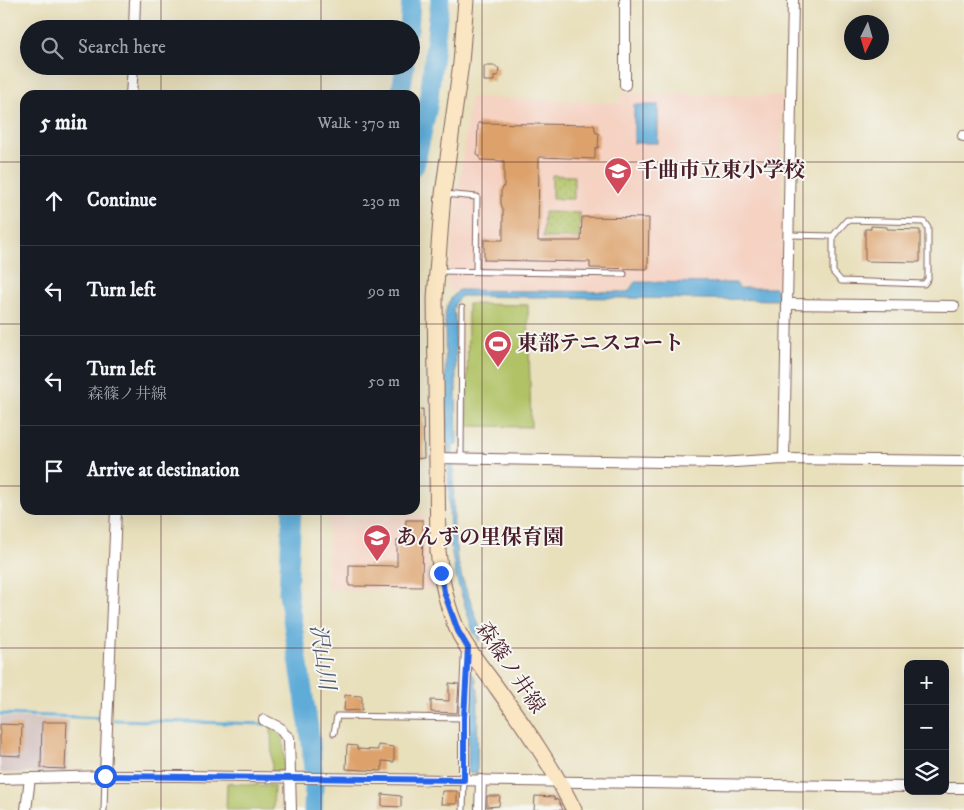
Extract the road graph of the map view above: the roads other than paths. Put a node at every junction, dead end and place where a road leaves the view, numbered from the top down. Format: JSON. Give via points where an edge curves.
{"nodes":[{"id":1,"x":135,"y":0,"type":"edge"},
{"id":2,"x":466,"y":0,"type":"edge"},
{"id":3,"x":625,"y":0,"type":"edge"},
{"id":4,"x":793,"y":0,"type":"edge"},
{"id":5,"x":134,"y":20,"type":"edge"},
{"id":6,"x":133,"y":75,"type":"edge"},
{"id":7,"x":624,"y":85,"type":"dead end"},
{"id":8,"x":132,"y":90,"type":"edge"},
{"id":9,"x":443,"y":194,"type":"junction"},
{"id":10,"x":788,"y":235,"type":"junction"},
{"id":11,"x":833,"y":236,"type":"junction"},
{"id":12,"x":437,"y":271,"type":"junction"},
{"id":13,"x":476,"y":271,"type":"junction"},
{"id":14,"x":624,"y":274,"type":"dead end"},
{"id":15,"x":786,"y":304,"type":"junction"},
{"id":16,"x":954,"y":306,"type":"dead end"},
{"id":17,"x":462,"y":308,"type":"dead end"},
{"id":18,"x":438,"y":458,"type":"junction"},
{"id":19,"x":461,"y":458,"type":"junction"},
{"id":20,"x":784,"y":459,"type":"junction"},
{"id":21,"x":964,"y":461,"type":"edge"},
{"id":22,"x":116,"y":515,"type":"edge"},
{"id":23,"x":468,"y":648,"type":"junction"},
{"id":24,"x":464,"y":718,"type":"junction"},
{"id":25,"x":264,"y":720,"type":"dead end"},
{"id":26,"x":334,"y":732,"type":"dead end"},
{"id":27,"x":105,"y":776,"type":"junction"},
{"id":28,"x":30,"y":778,"type":"junction"},
{"id":29,"x":292,"y":778,"type":"junction"},
{"id":30,"x":0,"y":779,"type":"edge"},
{"id":31,"x":465,"y":780,"type":"junction"},
{"id":32,"x":480,"y":780,"type":"junction"},
{"id":33,"x":560,"y":782,"type":"junction"},
{"id":34,"x":904,"y":787,"type":"edge"},
{"id":35,"x":949,"y":788,"type":"edge"},
{"id":36,"x":964,"y":788,"type":"edge"},
{"id":37,"x":26,"y":810,"type":"edge"},
{"id":38,"x":104,"y":810,"type":"edge"},
{"id":39,"x":291,"y":810,"type":"edge"},
{"id":40,"x":463,"y":810,"type":"edge"},
{"id":41,"x":480,"y":810,"type":"edge"},
{"id":42,"x":574,"y":810,"type":"edge"}],
"edges":[{"from":1,"to":5,"type":"street"},
{"from":2,"to":9,"type":"main road","name":"森篠ノ井線"},
{"from":3,"to":7,"type":"street"},
{"from":4,"to":10,"type":"street"},
{"from":6,"to":8,"type":"street"},
{"from":9,"to":12,"type":"main road","name":"森篠ノ井線"},
{"from":9,"to":13,"type":"lane","via":[[477,197]]},
{"from":10,"to":11,"type":"lane"},
{"from":10,"to":15,"type":"street"},
{"from":11,"to":11,"type":"lane","via":[[833,272],[841,281],[924,284],[928,279],[928,228],[924,222],[847,220]]},
{"from":12,"to":13,"type":"lane"},
{"from":12,"to":18,"type":"main road","name":"森篠ノ井線"},
{"from":13,"to":14,"type":"lane"},
{"from":15,"to":16,"type":"street"},
{"from":15,"to":20,"type":"street"},
{"from":17,"to":19,"type":"lane"},
{"from":18,"to":19,"type":"street"},
{"from":18,"to":23,"type":"main road","name":"森篠ノ井線","via":[[441,573],[455,623]]},
{"from":19,"to":20,"type":"street","via":[[719,463]]},
{"from":20,"to":21,"type":"street"},
{"from":22,"to":27,"type":"street"},
{"from":23,"to":24,"type":"street"},
{"from":23,"to":33,"type":"main road","name":"森篠ノ井線"},
{"from":24,"to":26,"type":"lane","via":[[337,716]]},
{"from":24,"to":31,"type":"street"},
{"from":25,"to":29,"type":"street","via":[[280,728],[289,738]]},
{"from":27,"to":28,"type":"street"},
{"from":27,"to":29,"type":"street"},
{"from":27,"to":38,"type":"lane"},
{"from":28,"to":30,"type":"street"},
{"from":28,"to":37,"type":"street"},
{"from":29,"to":31,"type":"street"},
{"from":29,"to":39,"type":"street"},
{"from":31,"to":32,"type":"street"},
{"from":31,"to":40,"type":"lane"},
{"from":32,"to":33,"type":"street"},
{"from":32,"to":41,"type":"street"},
{"from":33,"to":34,"type":"street"},
{"from":33,"to":42,"type":"main road","name":"森篠ノ井線"},
{"from":35,"to":36,"type":"street"}]}
